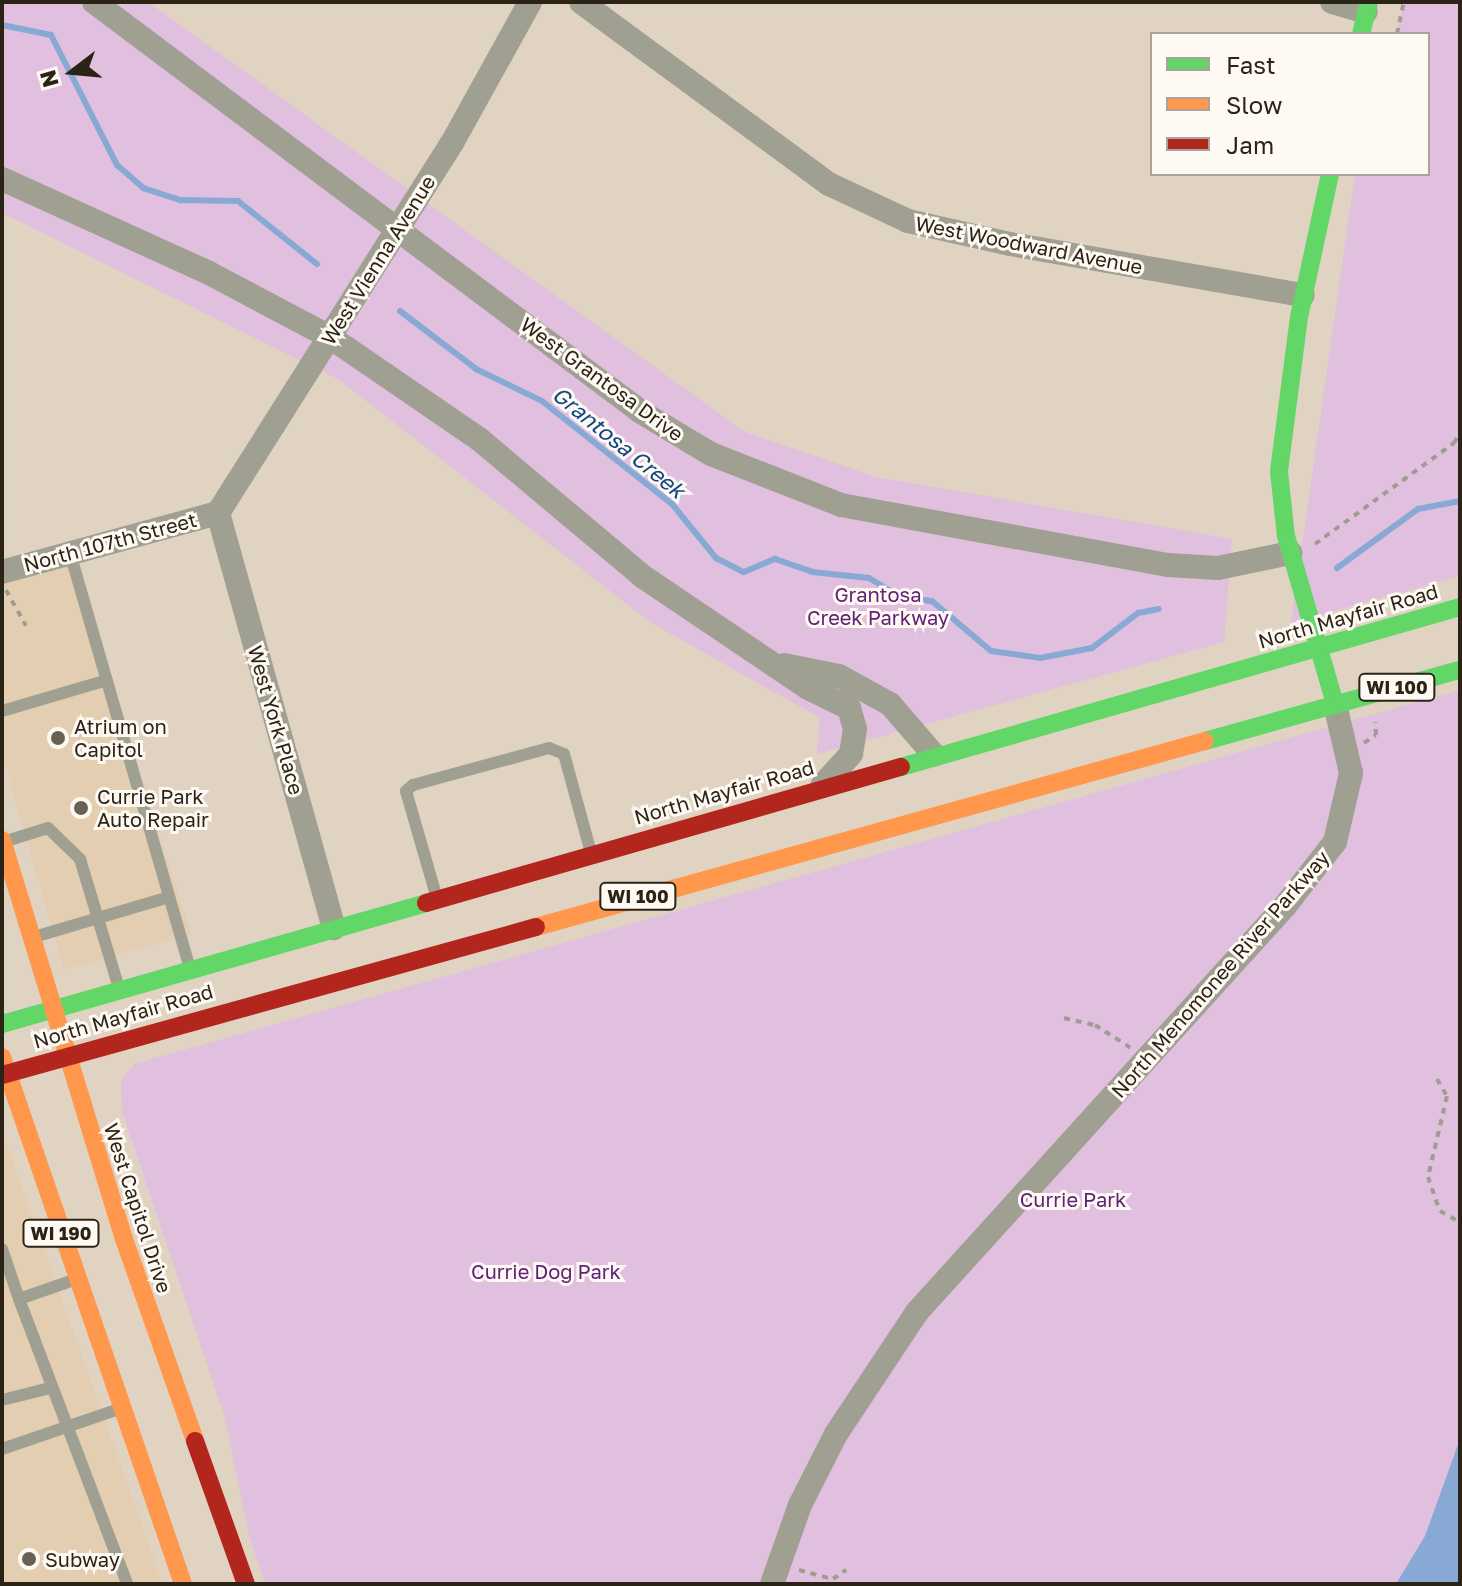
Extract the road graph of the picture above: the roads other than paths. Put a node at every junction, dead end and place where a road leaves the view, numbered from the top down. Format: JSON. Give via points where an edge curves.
{"nodes":[{"id":1,"x":94,"y":2,"type":"edge"},
{"id":2,"x":530,"y":2,"type":"edge"},
{"id":3,"x":581,"y":2,"type":"edge"},
{"id":4,"x":1332,"y":2,"type":"edge"},
{"id":5,"x":1366,"y":16,"type":"edge"},
{"id":6,"x":1330,"y":176,"type":"edge"},
{"id":7,"x":2,"y":179,"type":"edge"},
{"id":8,"x":397,"y":228,"type":"junction"},
{"id":9,"x":1303,"y":295,"type":"junction"},
{"id":10,"x":330,"y":337,"type":"junction"},
{"id":11,"x":218,"y":513,"type":"junction"},
{"id":12,"x":70,"y":553,"type":"junction"},
{"id":13,"x":1290,"y":553,"type":"junction"},
{"id":14,"x":2,"y":574,"type":"edge"},
{"id":15,"x":1460,"y":607,"type":"edge"},
{"id":16,"x":1318,"y":648,"type":"junction"},
{"id":17,"x":776,"y":663,"type":"junction"},
{"id":18,"x":1460,"y":670,"type":"edge"},
{"id":19,"x":107,"y":680,"type":"junction"},
{"id":20,"x":1335,"y":704,"type":"junction"},
{"id":21,"x":2,"y":711,"type":"edge"},
{"id":22,"x":934,"y":755,"type":"junction"},
{"id":23,"x":822,"y":786,"type":"junction"},
{"id":24,"x":2,"y":841,"type":"edge"},
{"id":25,"x":591,"y":853,"type":"junction"},
{"id":26,"x":169,"y":897,"type":"junction"},
{"id":27,"x":437,"y":898,"type":"junction"},
{"id":28,"x":98,"y":918,"type":"junction"},
{"id":29,"x":334,"y":928,"type":"junction"},
{"id":30,"x":31,"y":938,"type":"junction"},
{"id":31,"x":190,"y":969,"type":"junction"},
{"id":32,"x":119,"y":990,"type":"junction"},
{"id":33,"x":52,"y":1010,"type":"junction"},
{"id":34,"x":2,"y":1024,"type":"edge"},
{"id":35,"x":65,"y":1055,"type":"junction"},
{"id":36,"x":4,"y":1068,"type":"edge"},
{"id":37,"x":2,"y":1249,"type":"edge"},
{"id":38,"x":77,"y":1279,"type":"junction"},
{"id":39,"x":19,"y":1299,"type":"junction"},
{"id":40,"x":50,"y":1388,"type":"junction"},
{"id":41,"x":2,"y":1400,"type":"edge"},
{"id":42,"x":122,"y":1408,"type":"junction"},
{"id":43,"x":64,"y":1428,"type":"junction"},
{"id":44,"x":2,"y":1449,"type":"edge"},
{"id":45,"x":775,"y":1574,"type":"edge"},
{"id":46,"x":127,"y":1584,"type":"edge"},
{"id":47,"x":183,"y":1584,"type":"edge"},
{"id":48,"x":246,"y":1584,"type":"edge"}],
"edges":[{"from":1,"to":8,"type":"street","name":"West Grantosa Drive"},
{"from":2,"to":8,"type":"street","name":"West Vienna Avenue"},
{"from":3,"to":9,"type":"street","name":"West Woodward Avenue","via":[[829,184],[908,221]]},
{"from":4,"to":5,"type":"street"},
{"from":6,"to":9,"type":"main road","name":"North Menomonee River Parkway"},
{"from":7,"to":10,"type":"street","via":[[209,273]]},
{"from":8,"to":10,"type":"street","name":"West Vienna Avenue"},
{"from":8,"to":13,"type":"street","name":"West Grantosa Drive","via":[[641,412],[711,454],[780,485],[920,522],[1168,565],[1218,568]]},
{"from":9,"to":13,"type":"main road","name":"North Menomonee River Parkway","via":[[1279,472]]},
{"from":10,"to":11,"type":"street","name":"West Vienna Avenue"},
{"from":10,"to":17,"type":"street","via":[[479,439],[642,576]]},
{"from":11,"to":12,"type":"street","name":"North 107th Street"},
{"from":11,"to":29,"type":"street","name":"West York Place"},
{"from":12,"to":14,"type":"street","name":"North 107th Street"},
{"from":12,"to":19,"type":"lane"},
{"from":13,"to":16,"type":"main road","name":"North Menomonee River Parkway"},
{"from":15,"to":16,"type":"main road","name":"North Mayfair Road","number":"WI 100"},
{"from":16,"to":20,"type":"main road","name":"North Menomonee River Parkway"},
{"from":16,"to":22,"type":"main road","name":"North Mayfair Road","number":"WI 100"},
{"from":17,"to":22,"type":"street","via":[[839,676],[890,704]]},
{"from":17,"to":23,"type":"street","via":[[808,688],[849,708],[855,729],[851,754]]},
{"from":18,"to":20,"type":"main road","name":"North Mayfair Road","number":"WI 100"},
{"from":19,"to":21,"type":"lane"},
{"from":19,"to":26,"type":"lane"},
{"from":20,"to":35,"type":"main road","name":"North Mayfair Road","number":"WI 100"},
{"from":20,"to":45,"type":"street","name":"North Menomonee River Parkway","via":[[1347,749],[1349,793],[1335,842],[1285,906],[917,1312],[836,1434]]},
{"from":22,"to":23,"type":"main road","name":"North Mayfair Road","number":"WI 100"},
{"from":23,"to":25,"type":"main road","name":"North Mayfair Road","number":"WI 100"},
{"from":24,"to":28,"type":"lane","via":[[48,828],[57,832],[80,859]]},
{"from":24,"to":30,"type":"main road","name":"West Capitol Drive","number":"WI 190"},
{"from":25,"to":27,"type":"main road","name":"North Mayfair Road","number":"WI 100"},
{"from":25,"to":27,"type":"lane","via":[[564,754],[549,748],[413,785],[406,791]]},
{"from":26,"to":28,"type":"lane"},
{"from":26,"to":31,"type":"lane"},
{"from":27,"to":29,"type":"main road","name":"North Mayfair Road","number":"WI 100"},
{"from":28,"to":30,"type":"lane"},
{"from":28,"to":32,"type":"lane"},
{"from":29,"to":31,"type":"main road","name":"North Mayfair Road","number":"WI 100"},
{"from":30,"to":33,"type":"main road","name":"West Capitol Drive","number":"WI 190"},
{"from":31,"to":32,"type":"main road","name":"North Mayfair Road","number":"WI 100"},
{"from":32,"to":33,"type":"main road","name":"North Mayfair Road","number":"WI 100"},
{"from":33,"to":34,"type":"main road","name":"North Mayfair Road","number":"WI 100"},
{"from":33,"to":35,"type":"main road","name":"West Capitol Drive","number":"WI 190"},
{"from":35,"to":36,"type":"main road","name":"North Mayfair Road","number":"WI 100"},
{"from":35,"to":48,"type":"main road","name":"West Capitol Drive","number":"WI 190"},
{"from":36,"to":38,"type":"main road","number":"WI 190"},
{"from":37,"to":39,"type":"lane"},
{"from":38,"to":39,"type":"lane"},
{"from":38,"to":42,"type":"main road","number":"WI 190"},
{"from":39,"to":40,"type":"lane"},
{"from":40,"to":41,"type":"lane"},
{"from":40,"to":43,"type":"lane"},
{"from":42,"to":43,"type":"lane"},
{"from":42,"to":47,"type":"main road","number":"WI 190"},
{"from":43,"to":44,"type":"lane"},
{"from":43,"to":46,"type":"lane"}]}
